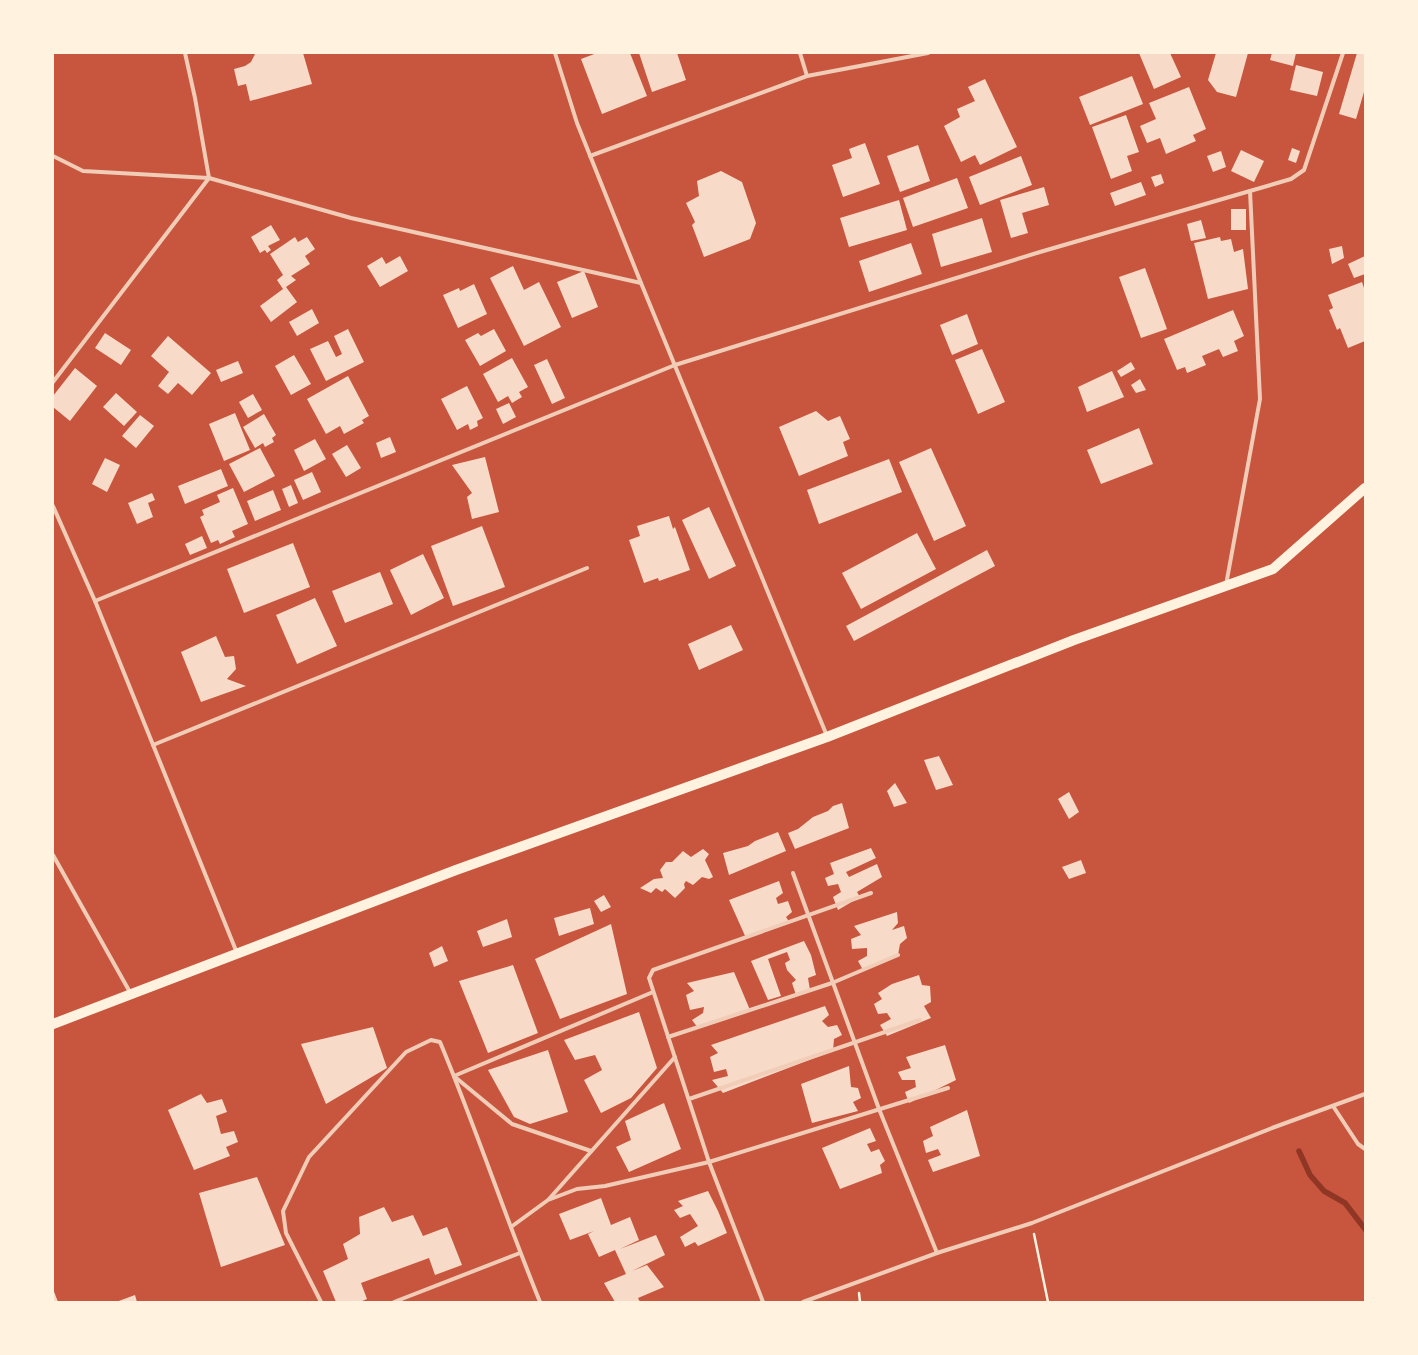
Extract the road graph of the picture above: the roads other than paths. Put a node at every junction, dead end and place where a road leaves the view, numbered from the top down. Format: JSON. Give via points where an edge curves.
{"nodes":[{"id":1,"x":185,"y":53,"type":"edge"},
{"id":2,"x":555,"y":53,"type":"edge"},
{"id":3,"x":800,"y":53,"type":"edge"},
{"id":4,"x":928,"y":53,"type":"edge"},
{"id":5,"x":1343,"y":53,"type":"edge"},
{"id":6,"x":807,"y":76,"type":"junction"},
{"id":7,"x":53,"y":156,"type":"edge"},
{"id":8,"x":590,"y":156,"type":"junction"},
{"id":9,"x":209,"y":178,"type":"junction"},
{"id":10,"x":1250,"y":191,"type":"junction"},
{"id":11,"x":641,"y":283,"type":"junction"},
{"id":12,"x":674,"y":365,"type":"junction"},
{"id":13,"x":53,"y":382,"type":"edge"},
{"id":14,"x":1365,"y":488,"type":"edge"},
{"id":15,"x":53,"y":506,"type":"edge"},
{"id":16,"x":587,"y":568,"type":"dead end"},
{"id":17,"x":1226,"y":585,"type":"junction"},
{"id":18,"x":96,"y":601,"type":"junction"},
{"id":19,"x":827,"y":737,"type":"junction"},
{"id":20,"x":153,"y":745,"type":"junction"},
{"id":21,"x":53,"y":855,"type":"edge"},
{"id":22,"x":792,"y":874,"type":"dead end"},
{"id":23,"x":871,"y":893,"type":"dead end"},
{"id":24,"x":808,"y":916,"type":"junction"},
{"id":25,"x":237,"y":954,"type":"junction"},
{"id":26,"x":898,"y":955,"type":"dead end"},
{"id":27,"x":832,"y":983,"type":"junction"},
{"id":28,"x":653,"y":992,"type":"junction"},
{"id":29,"x":132,"y":994,"type":"junction"},
{"id":30,"x":920,"y":1020,"type":"dead end"},
{"id":31,"x":53,"y":1024,"type":"edge"},
{"id":32,"x":668,"y":1037,"type":"junction"},
{"id":33,"x":855,"y":1044,"type":"junction"},
{"id":34,"x":675,"y":1057,"type":"junction"},
{"id":35,"x":454,"y":1076,"type":"junction"},
{"id":36,"x":948,"y":1088,"type":"dead end"},
{"id":37,"x":1365,"y":1094,"type":"edge"},
{"id":38,"x":689,"y":1099,"type":"junction"},
{"id":39,"x":1333,"y":1106,"type":"junction"},
{"id":40,"x":879,"y":1109,"type":"junction"},
{"id":41,"x":1365,"y":1149,"type":"edge"},
{"id":42,"x":591,"y":1151,"type":"junction"},
{"id":43,"x":709,"y":1162,"type":"junction"},
{"id":44,"x":548,"y":1200,"type":"junction"},
{"id":45,"x":510,"y":1227,"type":"junction"},
{"id":46,"x":520,"y":1253,"type":"junction"},
{"id":47,"x":937,"y":1253,"type":"junction"},
{"id":48,"x":321,"y":1302,"type":"edge"},
{"id":49,"x":394,"y":1302,"type":"edge"},
{"id":50,"x":540,"y":1302,"type":"edge"},
{"id":51,"x":763,"y":1302,"type":"edge"},
{"id":52,"x":803,"y":1302,"type":"edge"}],
"edges":[{"from":1,"to":9,"type":"street"},
{"from":2,"to":8,"type":"street"},
{"from":3,"to":6,"type":"street"},
{"from":4,"to":6,"type":"street"},
{"from":5,"to":10,"type":"street","via":[[1304,170],[1290,180]]},
{"from":6,"to":8,"type":"street"},
{"from":7,"to":9,"type":"street","via":[[83,171]]},
{"from":8,"to":11,"type":"street"},
{"from":9,"to":11,"type":"street","via":[[351,218]]},
{"from":9,"to":13,"type":"street"},
{"from":10,"to":12,"type":"street","via":[[1032,254]]},
{"from":10,"to":17,"type":"street","via":[[1260,399]]},
{"from":11,"to":12,"type":"street"},
{"from":12,"to":18,"type":"street"},
{"from":12,"to":19,"type":"street"},
{"from":14,"to":17,"type":"main road","via":[[1273,568]]},
{"from":15,"to":18,"type":"street"},
{"from":16,"to":20,"type":"street"},
{"from":17,"to":19,"type":"main road","via":[[1074,640]]},
{"from":18,"to":20,"type":"street"},
{"from":19,"to":25,"type":"main road","via":[[456,870]]},
{"from":20,"to":25,"type":"street"},
{"from":21,"to":29,"type":"street"},
{"from":22,"to":24,"type":"street"},
{"from":23,"to":24,"type":"street"},
{"from":24,"to":27,"type":"street"},
{"from":24,"to":28,"type":"street","via":[[654,970],[649,978]]},
{"from":25,"to":29,"type":"main road"},
{"from":26,"to":27,"type":"street"},
{"from":27,"to":32,"type":"street"},
{"from":27,"to":33,"type":"street"},
{"from":28,"to":32,"type":"street"},
{"from":28,"to":35,"type":"street"},
{"from":29,"to":31,"type":"main road"},
{"from":30,"to":33,"type":"street"},
{"from":32,"to":34,"type":"street"},
{"from":33,"to":38,"type":"street"},
{"from":33,"to":40,"type":"street"},
{"from":34,"to":38,"type":"street"},
{"from":34,"to":42,"type":"street"},
{"from":35,"to":42,"type":"street","via":[[512,1124]]},
{"from":35,"to":45,"type":"street"},
{"from":35,"to":48,"type":"street","via":[[440,1042],[431,1040],[406,1052],[309,1157],[283,1211],[286,1233]]},
{"from":36,"to":40,"type":"street"},
{"from":37,"to":39,"type":"street"},
{"from":38,"to":43,"type":"street"},
{"from":39,"to":41,"type":"street","via":[[1358,1144]]},
{"from":39,"to":47,"type":"street","via":[[1032,1224]]},
{"from":40,"to":43,"type":"street"},
{"from":40,"to":47,"type":"street"},
{"from":42,"to":44,"type":"street"},
{"from":43,"to":44,"type":"street","via":[[605,1186],[577,1189]]},
{"from":43,"to":51,"type":"street"},
{"from":44,"to":45,"type":"street"},
{"from":45,"to":46,"type":"street"},
{"from":46,"to":49,"type":"street"},
{"from":46,"to":50,"type":"street"},
{"from":47,"to":52,"type":"street"}]}
